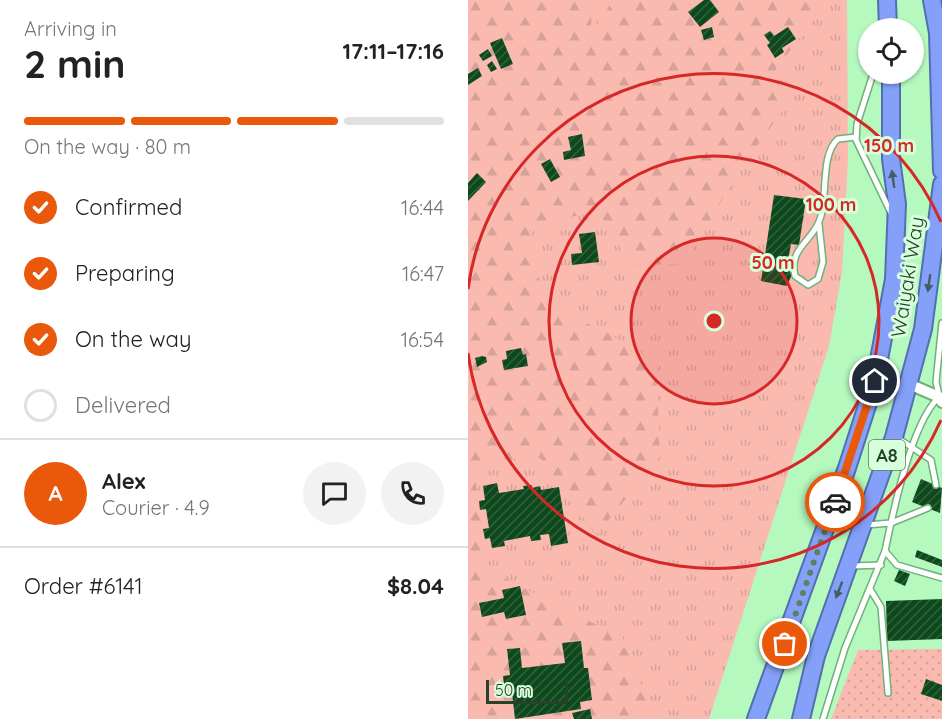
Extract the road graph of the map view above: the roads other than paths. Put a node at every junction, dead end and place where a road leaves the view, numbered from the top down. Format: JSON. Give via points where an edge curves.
{"nodes":[{"id":1,"x":886,"y":0,"type":"edge"},
{"id":2,"x":932,"y":0,"type":"edge"},
{"id":3,"x":887,"y":18,"type":"edge"},
{"id":4,"x":870,"y":84,"type":"edge"},
{"id":5,"x":891,"y":84,"type":"edge"},
{"id":6,"x":856,"y":137,"type":"junction"},
{"id":7,"x":942,"y":171,"type":"edge"},
{"id":8,"x":942,"y":184,"type":"edge"},
{"id":9,"x":896,"y":222,"type":"junction"},
{"id":10,"x":819,"y":224,"type":"junction"},
{"id":11,"x":942,"y":323,"type":"edge"},
{"id":12,"x":909,"y":384,"type":"junction"},
{"id":13,"x":941,"y":398,"type":"edge"},
{"id":14,"x":894,"y":436,"type":"junction"},
{"id":15,"x":912,"y":448,"type":"junction"},
{"id":16,"x":936,"y":485,"type":"dead end"},
{"id":17,"x":927,"y":508,"type":"dead end"},
{"id":18,"x":891,"y":523,"type":"junction"},
{"id":19,"x":862,"y":525,"type":"junction"},
{"id":20,"x":885,"y":551,"type":"junction"},
{"id":21,"x":880,"y":565,"type":"junction"},
{"id":22,"x":848,"y":566,"type":"junction"},
{"id":23,"x":942,"y":578,"type":"edge"},
{"id":24,"x":870,"y":589,"type":"junction"},
{"id":25,"x":888,"y":693,"type":"dead end"},
{"id":26,"x":756,"y":719,"type":"edge"},
{"id":27,"x":801,"y":719,"type":"edge"},
{"id":28,"x":823,"y":719,"type":"edge"}],
"edges":[{"from":1,"to":3,"type":"highway"},
{"from":2,"to":7,"type":"highway","via":[[938,43]]},
{"from":4,"to":6,"type":"lane"},
{"from":9,"to":5,"type":"highway","name":"Waiyaki Way","number":"A8","one_way":true},
{"from":6,"to":9,"type":"lane"},
{"from":6,"to":10,"type":"lane","via":[[838,139],[830,150]]},
{"from":8,"to":12,"type":"highway","name":"Waiyaki Way","number":"A8","one_way":true,"via":[[923,329]]},
{"from":9,"to":26,"type":"highway","name":"Waiyaki Way","number":"A8","via":[[894,279],[875,381]]},
{"from":10,"to":10,"type":"lane","via":[[803,242],[793,268],[795,276],[808,285],[818,279],[823,262]]},
{"from":11,"to":13,"type":"lane","via":[[936,382]]},
{"from":12,"to":13,"type":"street"},
{"from":12,"to":14,"type":"highway","name":"Waiyaki Way","number":"A8"},
{"from":13,"to":15,"type":"lane","via":[[930,407]]},
{"from":14,"to":15,"type":"lane"},
{"from":14,"to":19,"type":"highway","name":"Waiyaki Way","number":"A8"},
{"from":15,"to":16,"type":"lane","via":[[931,460]]},
{"from":15,"to":18,"type":"lane"},
{"from":17,"to":18,"type":"lane"},
{"from":18,"to":19,"type":"lane"},
{"from":18,"to":20,"type":"lane"},
{"from":19,"to":22,"type":"highway","name":"Waiyaki Way","number":"A8"},
{"from":20,"to":21,"type":"lane"},
{"from":20,"to":23,"type":"lane","via":[[897,565]]},
{"from":21,"to":22,"type":"lane"},
{"from":21,"to":24,"type":"lane"},
{"from":22,"to":27,"type":"highway","name":"Waiyaki Way","number":"A8","one_way":true,"via":[[816,656]]},
{"from":24,"to":25,"type":"lane","via":[[881,607]]},
{"from":24,"to":28,"type":"lane","via":[[845,648]]}]}
